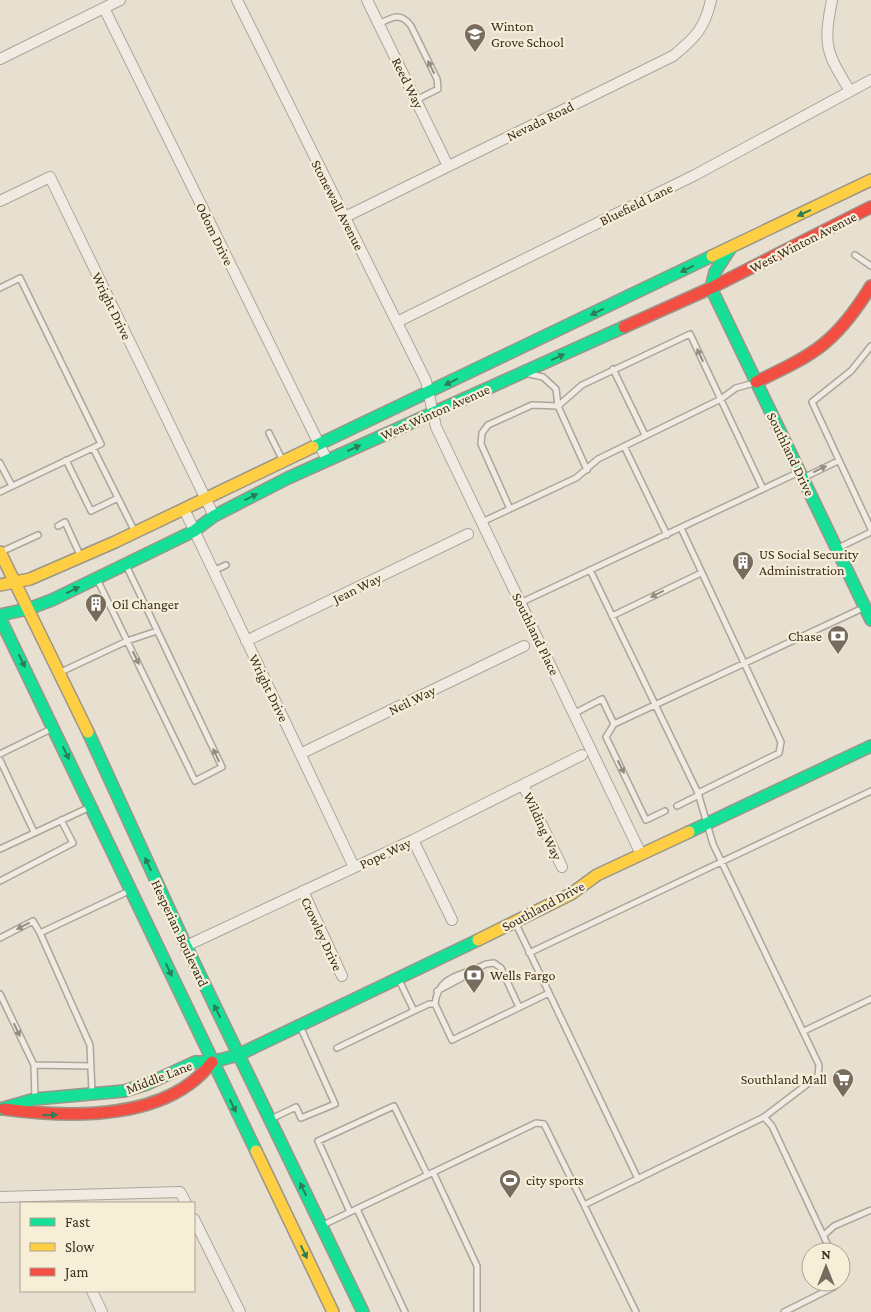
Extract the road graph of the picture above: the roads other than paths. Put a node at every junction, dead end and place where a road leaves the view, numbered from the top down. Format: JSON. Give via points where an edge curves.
{"nodes":[{"id":1,"x":120,"y":0,"type":"edge"},
{"id":2,"x":237,"y":0,"type":"edge"},
{"id":3,"x":367,"y":0,"type":"edge"},
{"id":4,"x":711,"y":0,"type":"edge"},
{"id":5,"x":832,"y":0,"type":"edge"},
{"id":6,"x":104,"y":8,"type":"junction"},
{"id":7,"x":379,"y":24,"type":"junction"},
{"id":8,"x":0,"y":59,"type":"edge"},
{"id":9,"x":871,"y":80,"type":"edge"},
{"id":10,"x":850,"y":91,"type":"junction"},
{"id":11,"x":416,"y":100,"type":"junction"},
{"id":12,"x":448,"y":166,"type":"junction"},
{"id":13,"x":871,"y":180,"type":"edge"},
{"id":14,"x":0,"y":201,"type":"edge"},
{"id":15,"x":871,"y":207,"type":"edge"},
{"id":16,"x":345,"y":217,"type":"junction"},
{"id":17,"x":731,"y":248,"type":"junction"},
{"id":18,"x":855,"y":255,"type":"dead end"},
{"id":19,"x":871,"y":266,"type":"edge"},
{"id":20,"x":871,"y":286,"type":"edge"},
{"id":21,"x":0,"y":288,"type":"edge"},
{"id":22,"x":711,"y":288,"type":"junction"},
{"id":23,"x":397,"y":322,"type":"junction"},
{"id":24,"x":871,"y":346,"type":"edge"},
{"id":25,"x":613,"y":369,"type":"junction"},
{"id":26,"x":524,"y":373,"type":"junction"},
{"id":27,"x":756,"y":382,"type":"junction"},
{"id":28,"x":429,"y":393,"type":"junction"},
{"id":29,"x":721,"y":399,"type":"junction"},
{"id":30,"x":558,"y":406,"type":"junction"},
{"id":31,"x":433,"y":412,"type":"junction"},
{"id":32,"x":269,"y":433,"type":"dead end"},
{"id":33,"x":645,"y":435,"type":"junction"},
{"id":34,"x":319,"y":444,"type":"junction"},
{"id":35,"x":624,"y":446,"type":"junction"},
{"id":36,"x":93,"y":448,"type":"junction"},
{"id":37,"x":66,"y":460,"type":"junction"},
{"id":38,"x":327,"y":460,"type":"junction"},
{"id":39,"x":838,"y":461,"type":"junction"},
{"id":40,"x":283,"y":462,"type":"junction"},
{"id":41,"x":0,"y":463,"type":"edge"},
{"id":42,"x":587,"y":470,"type":"junction"},
{"id":43,"x":801,"y":475,"type":"junction"},
{"id":44,"x":12,"y":486,"type":"junction"},
{"id":45,"x":763,"y":489,"type":"junction"},
{"id":46,"x":0,"y":492,"type":"edge"},
{"id":47,"x":118,"y":498,"type":"junction"},
{"id":48,"x":206,"y":499,"type":"junction"},
{"id":49,"x":510,"y":509,"type":"junction"},
{"id":50,"x":184,"y":510,"type":"junction"},
{"id":51,"x":214,"y":516,"type":"junction"},
{"id":52,"x":482,"y":522,"type":"junction"},
{"id":53,"x":58,"y":526,"type":"dead end"},
{"id":54,"x":681,"y":528,"type":"junction"},
{"id":55,"x":871,"y":530,"type":"edge"},
{"id":56,"x":194,"y":531,"type":"junction"},
{"id":57,"x":135,"y":532,"type":"junction"},
{"id":58,"x":468,"y":534,"type":"dead end"},
{"id":59,"x":38,"y":535,"type":"dead end"},
{"id":60,"x":667,"y":535,"type":"junction"},
{"id":61,"x":836,"y":548,"type":"junction"},
{"id":62,"x":0,"y":552,"type":"edge"},
{"id":63,"x":81,"y":557,"type":"junction"},
{"id":64,"x":126,"y":564,"type":"junction"},
{"id":65,"x":226,"y":565,"type":"dead end"},
{"id":66,"x":590,"y":570,"type":"junction"},
{"id":67,"x":212,"y":571,"type":"junction"},
{"id":68,"x":701,"y":573,"type":"junction"},
{"id":69,"x":97,"y":578,"type":"junction"},
{"id":70,"x":15,"y":583,"type":"junction"},
{"id":71,"x":0,"y":585,"type":"edge"},
{"id":72,"x":520,"y":603,"type":"junction"},
{"id":73,"x":865,"y":607,"type":"junction"},
{"id":74,"x":28,"y":609,"type":"junction"},
{"id":75,"x":0,"y":616,"type":"edge"},
{"id":76,"x":612,"y":616,"type":"junction"},
{"id":77,"x":871,"y":620,"type":"edge"},
{"id":78,"x":157,"y":631,"type":"junction"},
{"id":79,"x":127,"y":640,"type":"junction"},
{"id":80,"x":246,"y":641,"type":"junction"},
{"id":81,"x":524,"y":646,"type":"dead end"},
{"id":82,"x":744,"y":663,"type":"junction"},
{"id":83,"x":60,"y":672,"type":"junction"},
{"id":84,"x":656,"y":704,"type":"junction"},
{"id":85,"x":575,"y":713,"type":"junction"},
{"id":86,"x":614,"y":724,"type":"junction"},
{"id":87,"x":54,"y":728,"type":"junction"},
{"id":88,"x":871,"y":746,"type":"edge"},
{"id":89,"x":0,"y":754,"type":"edge"},
{"id":90,"x":300,"y":754,"type":"junction"},
{"id":91,"x":582,"y":755,"type":"dead end"},
{"id":92,"x":0,"y":760,"type":"edge"},
{"id":93,"x":523,"y":785,"type":"junction"},
{"id":94,"x":871,"y":791,"type":"edge"},
{"id":95,"x":698,"y":794,"type":"junction"},
{"id":96,"x":91,"y":806,"type":"junction"},
{"id":97,"x":677,"y":806,"type":"dead end"},
{"id":98,"x":665,"y":811,"type":"dead end"},
{"id":99,"x":61,"y":820,"type":"junction"},
{"id":100,"x":706,"y":823,"type":"junction"},
{"id":101,"x":34,"y":832,"type":"junction"},
{"id":102,"x":413,"y":840,"type":"junction"},
{"id":103,"x":0,"y":849,"type":"edge"},
{"id":104,"x":641,"y":854,"type":"junction"},
{"id":105,"x":722,"y":862,"type":"junction"},
{"id":106,"x":354,"y":867,"type":"junction"},
{"id":107,"x":562,"y":868,"type":"dead end"},
{"id":108,"x":0,"y":881,"type":"edge"},
{"id":109,"x":132,"y":890,"type":"junction"},
{"id":110,"x":303,"y":891,"type":"junction"},
{"id":111,"x":452,"y":920,"type":"dead end"},
{"id":112,"x":515,"y":922,"type":"junction"},
{"id":113,"x":40,"y":933,"type":"junction"},
{"id":114,"x":0,"y":938,"type":"edge"},
{"id":115,"x":186,"y":946,"type":"junction"},
{"id":116,"x":530,"y":953,"type":"junction"},
{"id":117,"x":342,"y":976,"type":"dead end"},
{"id":118,"x":398,"y":979,"type":"junction"},
{"id":119,"x":549,"y":993,"type":"junction"},
{"id":120,"x":0,"y":994,"type":"edge"},
{"id":121,"x":871,"y":999,"type":"edge"},
{"id":122,"x":435,"y":1004,"type":"junction"},
{"id":123,"x":519,"y":1007,"type":"junction"},
{"id":124,"x":414,"y":1011,"type":"junction"},
{"id":125,"x":300,"y":1026,"type":"junction"},
{"id":126,"x":804,"y":1031,"type":"junction"},
{"id":127,"x":337,"y":1048,"type":"dead end"},
{"id":128,"x":238,"y":1055,"type":"junction"},
{"id":129,"x":212,"y":1062,"type":"junction"},
{"id":130,"x":34,"y":1065,"type":"junction"},
{"id":131,"x":91,"y":1066,"type":"junction"},
{"id":132,"x":92,"y":1094,"type":"junction"},
{"id":133,"x":35,"y":1099,"type":"junction"},
{"id":134,"x":1,"y":1109,"type":"edge"},
{"id":135,"x":764,"y":1117,"type":"junction"},
{"id":136,"x":269,"y":1119,"type":"junction"},
{"id":137,"x":430,"y":1173,"type":"junction"},
{"id":138,"x":638,"y":1179,"type":"junction"},
{"id":139,"x":0,"y":1197,"type":"edge"},
{"id":140,"x":66,"y":1199,"type":"edge"},
{"id":141,"x":185,"y":1202,"type":"edge"},
{"id":142,"x":584,"y":1205,"type":"junction"},
{"id":143,"x":357,"y":1209,"type":"junction"},
{"id":144,"x":871,"y":1210,"type":"edge"},
{"id":145,"x":350,"y":1212,"type":"junction"},
{"id":146,"x":195,"y":1221,"type":"edge"},
{"id":147,"x":321,"y":1226,"type":"junction"},
{"id":148,"x":824,"y":1235,"type":"junction"},
{"id":149,"x":827,"y":1242,"type":"edge"},
{"id":150,"x":92,"y":1292,"type":"edge"},
{"id":151,"x":824,"y":1292,"type":"edge"},
{"id":152,"x":102,"y":1312,"type":"edge"},
{"id":153,"x":240,"y":1312,"type":"edge"},
{"id":154,"x":333,"y":1312,"type":"edge"},
{"id":155,"x":363,"y":1312,"type":"edge"},
{"id":156,"x":405,"y":1312,"type":"edge"},
{"id":157,"x":477,"y":1312,"type":"edge"},
{"id":158,"x":636,"y":1312,"type":"edge"},
{"id":159,"x":784,"y":1312,"type":"edge"}],
"edges":[{"from":1,"to":6,"type":"street"},
{"from":2,"to":16,"type":"street","name":"Stonewall Avenue"},
{"from":3,"to":7,"type":"street","name":"Reed Way"},
{"from":4,"to":12,"type":"street","name":"Nevada Road","via":[[707,18],[694,39],[673,56]]},
{"from":5,"to":10,"type":"street","via":[[826,30],[829,55]]},
{"from":6,"to":8,"type":"street"},
{"from":6,"to":34,"type":"street","name":"Odom Drive"},
{"from":7,"to":11,"type":"street","name":"Reed Way"},
{"from":11,"to":7,"type":"lane","one_way":true,"via":[[438,89],[437,79],[406,18],[397,16]]},
{"from":9,"to":10,"type":"street","name":"Bluefield Lane"},
{"from":10,"to":23,"type":"street","name":"Bluefield Lane","via":[[695,175]]},
{"from":11,"to":12,"type":"street","name":"Reed Way"},
{"from":12,"to":16,"type":"street","name":"Nevada Road"},
{"from":13,"to":17,"type":"main road","name":"West Winton Avenue","one_way":true},
{"from":14,"to":48,"type":"street","name":"Wright Drive","via":[[50,177]]},
{"from":15,"to":22,"type":"main road","name":"West Winton Avenue"},
{"from":16,"to":23,"type":"street","name":"Stonewall Avenue"},
{"from":17,"to":22,"type":"main road","via":[[715,272]]},
{"from":17,"to":28,"type":"main road","name":"West Winton Avenue","one_way":true},
{"from":18,"to":19,"type":"lane"},
{"from":20,"to":27,"type":"main road","via":[[854,314],[830,341],[810,355]]},
{"from":21,"to":36,"type":"lane","via":[[20,278],[101,444]]},
{"from":26,"to":22,"type":"main road","name":"West Winton Avenue","one_way":true},
{"from":22,"to":27,"type":"main road","name":"Southland Drive"},
{"from":23,"to":28,"type":"street","name":"Stonewall Avenue"},
{"from":24,"to":39,"type":"lane","via":[[852,371],[812,402]]},
{"from":29,"to":25,"type":"lane","one_way":true,"via":[[690,334]]},
{"from":25,"to":30,"type":"lane","via":[[582,385]]},
{"from":25,"to":33,"type":"lane"},
{"from":26,"to":30,"type":"lane","via":[[543,377],[551,384],[559,396]]},
{"from":26,"to":31,"type":"main road","name":"West Winton Avenue"},
{"from":27,"to":29,"type":"lane","via":[[736,388]]},
{"from":27,"to":43,"type":"main road","name":"Southland Drive"},
{"from":28,"to":31,"type":"street","name":"Stonewall Avenue"},
{"from":28,"to":34,"type":"main road","name":"West Winton Avenue"},
{"from":29,"to":33,"type":"lane"},
{"from":29,"to":45,"type":"lane"},
{"from":30,"to":42,"type":"lane"},
{"from":30,"to":49,"type":"lane","via":[[532,405],[488,424],[482,433],[481,444]]},
{"from":38,"to":31,"type":"main road","name":"West Winton Avenue","one_way":true},
{"from":31,"to":52,"type":"street","name":"Southland Place","via":[[436,428]]},
{"from":32,"to":40,"type":"lane"},
{"from":33,"to":35,"type":"lane"},
{"from":34,"to":38,"type":"street","name":"Odom Drive"},
{"from":34,"to":40,"type":"main road","name":"West Winton Avenue"},
{"from":35,"to":42,"type":"lane","via":[[598,459]]},
{"from":35,"to":60,"type":"lane"},
{"from":36,"to":37,"type":"lane"},
{"from":36,"to":47,"type":"lane"},
{"from":37,"to":44,"type":"lane"},
{"from":37,"to":47,"type":"lane","via":[[91,511]]},
{"from":51,"to":38,"type":"main road","name":"West Winton Avenue","one_way":true},
{"from":43,"to":39,"type":"lane","one_way":true},
{"from":39,"to":55,"type":"lane"},
{"from":40,"to":48,"type":"main road","name":"West Winton Avenue"},
{"from":41,"to":44,"type":"lane"},
{"from":42,"to":49,"type":"lane"},
{"from":43,"to":45,"type":"lane"},
{"from":43,"to":61,"type":"main road","name":"Southland Drive"},
{"from":44,"to":46,"type":"lane"},
{"from":45,"to":54,"type":"lane"},
{"from":47,"to":57,"type":"lane"},
{"from":48,"to":50,"type":"main road","name":"West Winton Avenue"},
{"from":48,"to":51,"type":"street","name":"Wright Drive"},
{"from":49,"to":52,"type":"lane"},
{"from":50,"to":56,"type":"street","name":"Wright Drive"},
{"from":50,"to":57,"type":"main road","name":"West Winton Avenue"},
{"from":51,"to":56,"type":"main road","name":"West Winton Avenue"},
{"from":52,"to":72,"type":"street","name":"Southland Place"},
{"from":53,"to":63,"type":"lane","via":[[65,522]]},
{"from":54,"to":60,"type":"lane"},
{"from":54,"to":68,"type":"lane"},
{"from":55,"to":61,"type":"lane"},
{"from":56,"to":64,"type":"main road","name":"West Winton Avenue"},
{"from":56,"to":67,"type":"street","name":"Wright Drive"},
{"from":57,"to":63,"type":"main road","name":"West Winton Avenue"},
{"from":58,"to":80,"type":"street","name":"Jean Way"},
{"from":59,"to":62,"type":"lane"},
{"from":60,"to":66,"type":"lane"},
{"from":61,"to":73,"type":"main road","name":"Southland Drive"},
{"from":62,"to":70,"type":"main road","name":"Hesperian Boulevard"},
{"from":63,"to":70,"type":"main road","name":"West Winton Avenue"},
{"from":64,"to":69,"type":"main road","name":"West Winton Avenue"},
{"from":64,"to":78,"type":"lane"},
{"from":65,"to":67,"type":"lane"},
{"from":66,"to":72,"type":"lane"},
{"from":66,"to":76,"type":"lane"},
{"from":67,"to":80,"type":"street","name":"Wright Drive"},
{"from":68,"to":76,"type":"lane","one_way":true},
{"from":68,"to":82,"type":"lane"},
{"from":74,"to":69,"type":"main road","name":"West Winton Avenue","one_way":true},
{"from":69,"to":79,"type":"lane"},
{"from":70,"to":71,"type":"main road","name":"West Winton Avenue"},
{"from":70,"to":74,"type":"main road","name":"Hesperian Boulevard"},
{"from":72,"to":85,"type":"street","name":"Southland Place"},
{"from":73,"to":77,"type":"main road","name":"Southland Drive"},
{"from":73,"to":82,"type":"lane"},
{"from":74,"to":75,"type":"main road","name":"West Winton Avenue"},
{"from":74,"to":83,"type":"main road","name":"Hesperian Boulevard"},
{"from":75,"to":87,"type":"main road","name":"Hesperian Boulevard","one_way":true},
{"from":76,"to":84,"type":"lane"},
{"from":78,"to":79,"type":"lane"},
{"from":79,"to":78,"type":"lane","one_way":true,"via":[[195,781],[222,767]]},
{"from":79,"to":83,"type":"lane"},
{"from":80,"to":90,"type":"street","name":"Wright Drive"},
{"from":81,"to":90,"type":"street","name":"Neil Way"},
{"from":82,"to":84,"type":"lane"},
{"from":82,"to":95,"type":"lane","via":[[782,748],[779,753]]},
{"from":115,"to":83,"type":"main road","name":"Hesperian Boulevard","one_way":true},
{"from":84,"to":86,"type":"lane"},
{"from":84,"to":95,"type":"lane"},
{"from":85,"to":86,"type":"lane","via":[[602,699]]},
{"from":85,"to":104,"type":"street","name":"Southland Place"},
{"from":86,"to":98,"type":"lane","one_way":true,"via":[[606,737],[646,820]]},
{"from":87,"to":89,"type":"lane"},
{"from":87,"to":96,"type":"main road","name":"Hesperian Boulevard","one_way":true},
{"from":88,"to":100,"type":"main road","name":"Southland Drive"},
{"from":90,"to":106,"type":"street","name":"Wright Drive"},
{"from":91,"to":93,"type":"street","name":"Pope Way"},
{"from":92,"to":101,"type":"lane"},
{"from":93,"to":102,"type":"street","name":"Pope Way"},
{"from":93,"to":107,"type":"street","name":"Wilding Way"},
{"from":94,"to":105,"type":"lane"},
{"from":95,"to":97,"type":"lane"},
{"from":95,"to":100,"type":"lane"},
{"from":96,"to":99,"type":"lane"},
{"from":96,"to":109,"type":"main road","name":"Hesperian Boulevard"},
{"from":99,"to":101,"type":"lane"},
{"from":99,"to":108,"type":"lane","via":[[72,843]]},
{"from":100,"to":104,"type":"main road","name":"Southland Drive"},
{"from":100,"to":105,"type":"lane"},
{"from":101,"to":103,"type":"lane"},
{"from":102,"to":106,"type":"street","name":"Pope Way"},
{"from":102,"to":111,"type":"street"},
{"from":104,"to":112,"type":"main road","name":"Southland Drive"},
{"from":105,"to":116,"type":"lane"},
{"from":105,"to":126,"type":"lane"},
{"from":106,"to":110,"type":"street","name":"Pope Way"},
{"from":109,"to":113,"type":"lane"},
{"from":109,"to":129,"type":"main road","name":"Hesperian Boulevard","one_way":true},
{"from":110,"to":115,"type":"street","name":"Pope Way"},
{"from":110,"to":117,"type":"street","name":"Crowley Drive"},
{"from":112,"to":116,"type":"lane"},
{"from":112,"to":118,"type":"main road","name":"Southland Drive"},
{"from":113,"to":114,"type":"lane","one_way":true,"via":[[33,921]]},
{"from":113,"to":131,"type":"lane","via":[[88,1038]]},
{"from":128,"to":115,"type":"main road","name":"Hesperian Boulevard","one_way":true},
{"from":116,"to":119,"type":"lane"},
{"from":118,"to":124,"type":"lane"},
{"from":118,"to":125,"type":"main road","name":"Southland Drive"},
{"from":119,"to":123,"type":"lane"},
{"from":119,"to":138,"type":"lane"},
{"from":120,"to":130,"type":"lane","one_way":true},
{"from":121,"to":126,"type":"lane"},
{"from":122,"to":123,"type":"lane","via":[[452,1040]]},
{"from":122,"to":123,"type":"lane","via":[[436,992],[442,983],[494,963],[502,968]]},
{"from":122,"to":124,"type":"lane"},
{"from":124,"to":127,"type":"lane"},
{"from":125,"to":128,"type":"main road","name":"Southland Drive"},
{"from":125,"to":136,"type":"lane","via":[[335,1104],[301,1118],[296,1107]]},
{"from":126,"to":135,"type":"lane","via":[[819,1065],[818,1076]]},
{"from":128,"to":129,"type":"main road","name":"Southland Drive"},
{"from":128,"to":136,"type":"main road","name":"Hesperian Boulevard"},
{"from":129,"to":132,"type":"main road","name":"Middle Lane","via":[[195,1062],[124,1091]]},
{"from":134,"to":129,"type":"main road","name":"Middle Lane","one_way":true,"via":[[40,1116],[125,1110],[163,1097],[198,1079]]},
{"from":129,"to":154,"type":"main road","name":"Hesperian Boulevard","one_way":true},
{"from":130,"to":131,"type":"lane"},
{"from":130,"to":133,"type":"lane"},
{"from":131,"to":132,"type":"lane"},
{"from":132,"to":133,"type":"main road","name":"Middle Lane"},
{"from":133,"to":134,"type":"main road","name":"Middle Lane"},
{"from":135,"to":138,"type":"lane"},
{"from":135,"to":148,"type":"lane","via":[[772,1126]]},
{"from":147,"to":136,"type":"main road","name":"Hesperian Boulevard","one_way":true},
{"from":137,"to":142,"type":"lane","via":[[540,1123],[544,1124]]},
{"from":137,"to":143,"type":"lane"},
{"from":137,"to":145,"type":"lane","via":[[394,1106],[318,1141]]},
{"from":137,"to":157,"type":"lane","via":[[477,1266]]},
{"from":138,"to":142,"type":"lane"},
{"from":139,"to":140,"type":"street"},
{"from":140,"to":141,"type":"street","via":[[180,1192]]},
{"from":142,"to":158,"type":"lane"},
{"from":143,"to":145,"type":"lane"},
{"from":143,"to":156,"type":"lane"},
{"from":144,"to":148,"type":"lane","via":[[834,1226]]},
{"from":145,"to":147,"type":"lane"},
{"from":146,"to":153,"type":"street"},
{"from":147,"to":155,"type":"main road","name":"Hesperian Boulevard"},
{"from":148,"to":149,"type":"lane"},
{"from":150,"to":152,"type":"street"},
{"from":151,"to":159,"type":"lane"}]}
